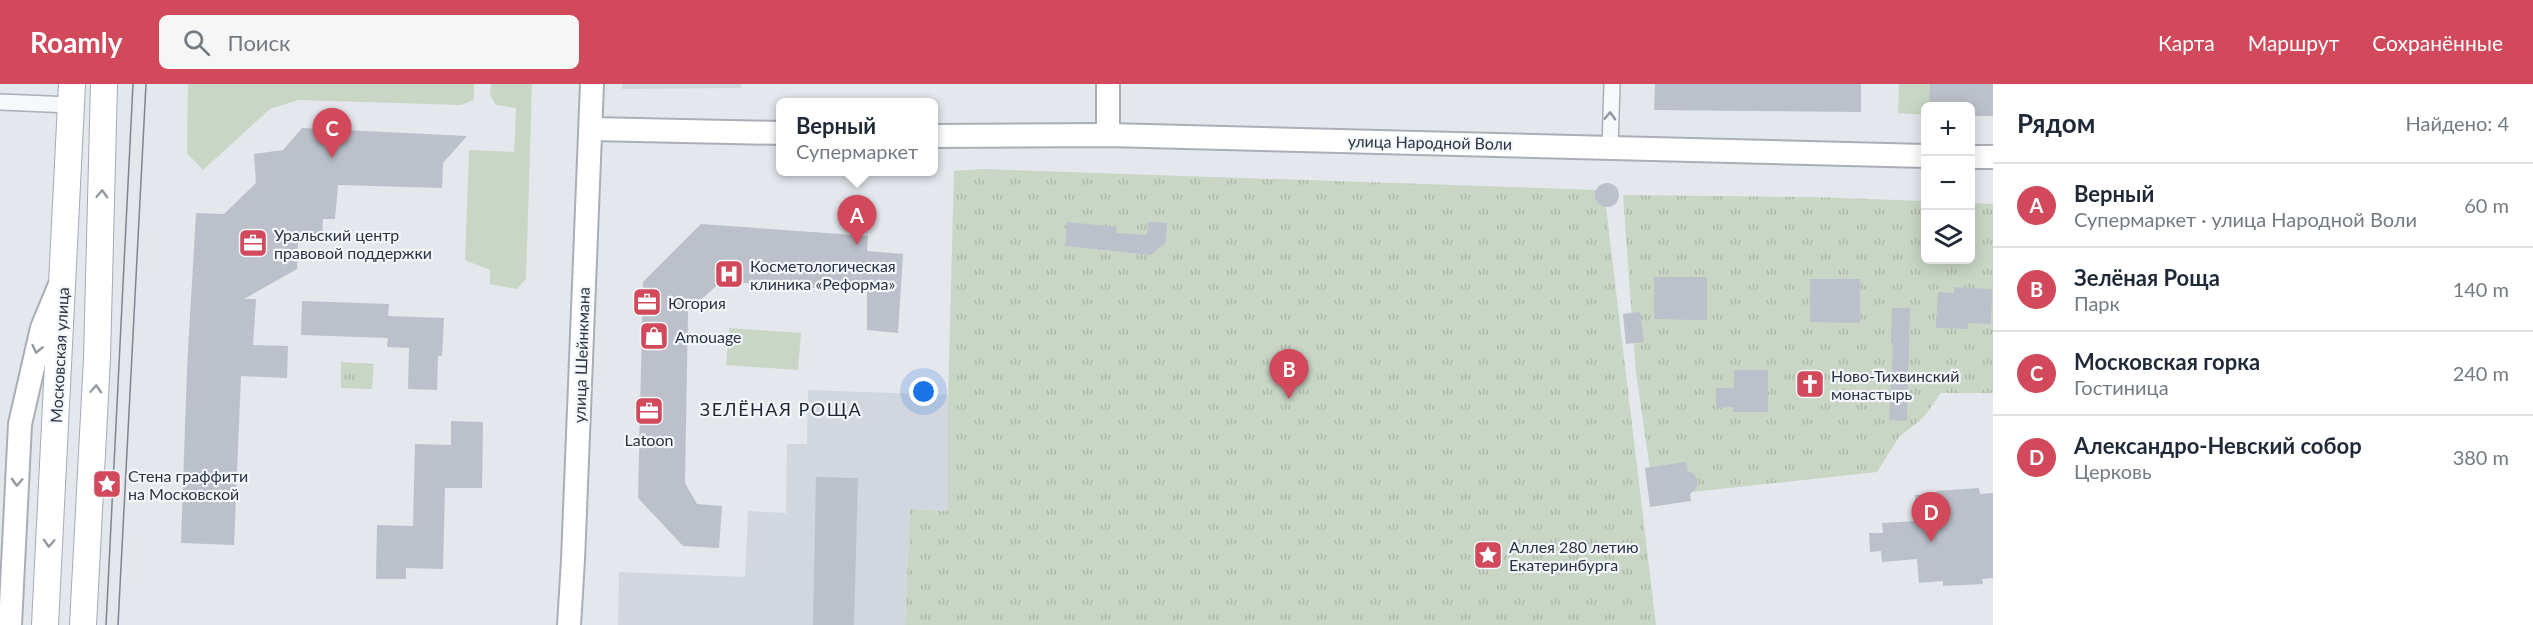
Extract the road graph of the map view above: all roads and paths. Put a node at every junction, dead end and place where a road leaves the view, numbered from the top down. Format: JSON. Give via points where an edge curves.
{"nodes":[{"id":1,"x":592,"y":84,"type":"edge"},
{"id":2,"x":1108,"y":84,"type":"edge"},
{"id":3,"x":1612,"y":84,"type":"edge"},
{"id":4,"x":72,"y":95,"type":"edge"},
{"id":5,"x":104,"y":95,"type":"edge"},
{"id":6,"x":0,"y":102,"type":"edge"},
{"id":7,"x":591,"y":129,"type":"junction"},
{"id":8,"x":776,"y":133,"type":"edge"},
{"id":9,"x":1108,"y":135,"type":"junction"},
{"id":10,"x":938,"y":136,"type":"edge"},
{"id":11,"x":1610,"y":148,"type":"junction"},
{"id":12,"x":1921,"y":156,"type":"edge"},
{"id":13,"x":1975,"y":157,"type":"edge"},
{"id":14,"x":1993,"y":158,"type":"edge"},
{"id":15,"x":64,"y":274,"type":"junction"},
{"id":16,"x":10,"y":625,"type":"edge"},
{"id":17,"x":45,"y":625,"type":"edge"},
{"id":18,"x":83,"y":625,"type":"edge"},
{"id":19,"x":569,"y":625,"type":"edge"}],
"edges":[{"from":1,"to":7,"type":"street","name":"улица Шейнкмана"},
{"from":2,"to":9,"type":"street"},
{"from":11,"to":3,"type":"street","one_way":true},
{"from":4,"to":5,"type":"main road"},
{"from":4,"to":6,"type":"street"},
{"from":4,"to":15,"type":"main road","name":"Московская улица"},
{"from":18,"to":5,"type":"main road","one_way":true},
{"from":7,"to":8,"type":"street"},
{"from":7,"to":19,"type":"street","name":"улица Шейнкмана"},
{"from":9,"to":10,"type":"street","name":"улица Народной Воли"},
{"from":9,"to":11,"type":"street","name":"улица Народной Воли"},
{"from":11,"to":12,"type":"street","name":"улица Народной Воли"},
{"from":13,"to":14,"type":"street"},
{"from":15,"to":16,"type":"street","one_way":true,"via":[[42,328],[20,424]]},
{"from":15,"to":17,"type":"main road","name":"Московская улица","one_way":true}]}
